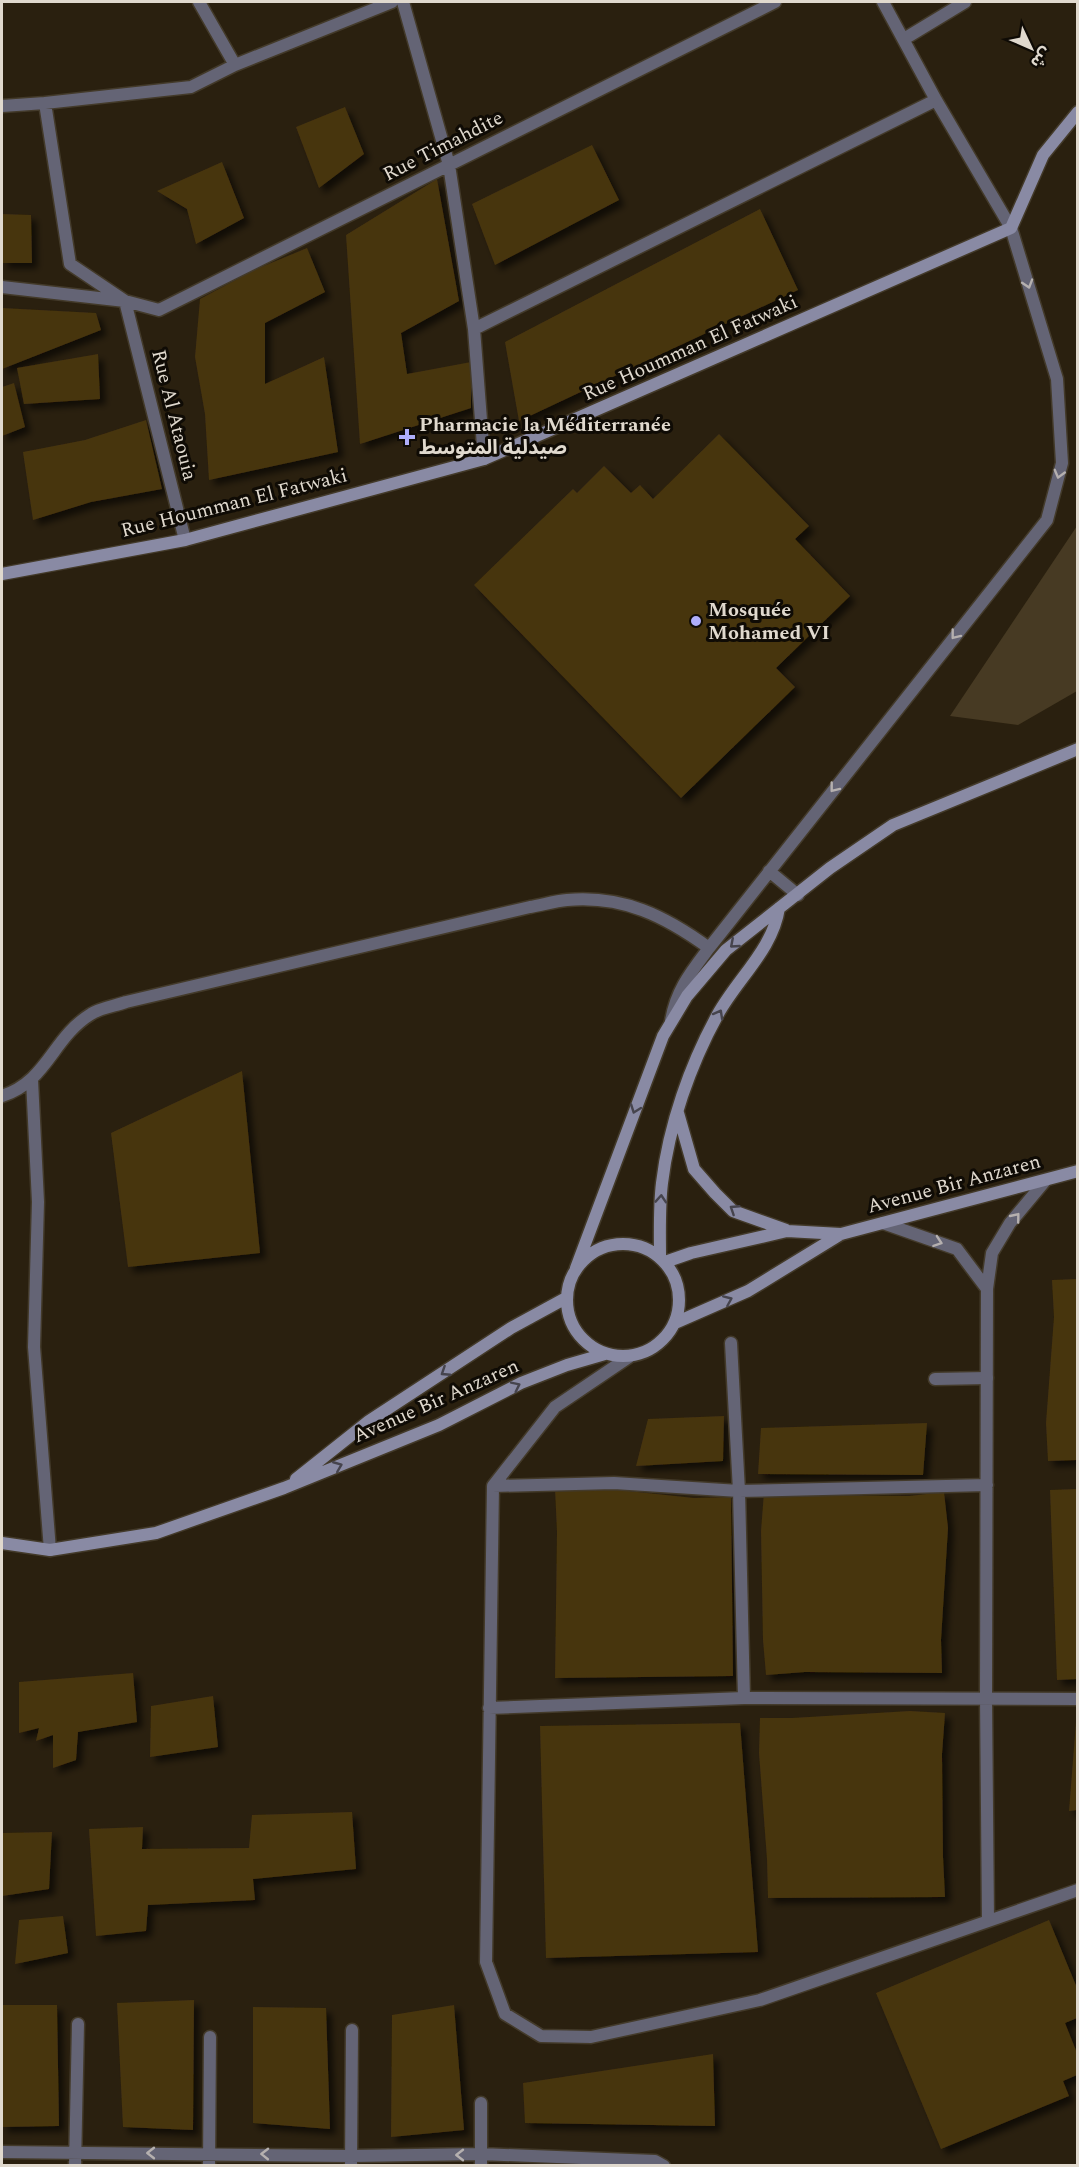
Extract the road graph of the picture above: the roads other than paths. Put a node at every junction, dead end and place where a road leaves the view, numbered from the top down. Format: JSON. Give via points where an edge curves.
{"nodes":[{"id":1,"x":199,"y":2,"type":"edge"},
{"id":2,"x":392,"y":2,"type":"edge"},
{"id":3,"x":403,"y":2,"type":"edge"},
{"id":4,"x":775,"y":2,"type":"edge"},
{"id":5,"x":884,"y":2,"type":"edge"},
{"id":6,"x":965,"y":2,"type":"edge"},
{"id":7,"x":904,"y":39,"type":"junction"},
{"id":8,"x":235,"y":65,"type":"junction"},
{"id":9,"x":936,"y":100,"type":"junction"},
{"id":10,"x":45,"y":103,"type":"junction"},
{"id":11,"x":2,"y":106,"type":"edge"},
{"id":12,"x":1077,"y":112,"type":"edge"},
{"id":13,"x":449,"y":165,"type":"junction"},
{"id":14,"x":1011,"y":228,"type":"junction"},
{"id":15,"x":2,"y":287,"type":"edge"},
{"id":16,"x":125,"y":301,"type":"junction"},
{"id":17,"x":474,"y":329,"type":"junction"},
{"id":18,"x":484,"y":459,"type":"junction"},
{"id":19,"x":185,"y":540,"type":"junction"},
{"id":20,"x":2,"y":574,"type":"edge"},
{"id":21,"x":1077,"y":749,"type":"edge"},
{"id":22,"x":768,"y":871,"type":"junction"},
{"id":23,"x":798,"y":895,"type":"junction"},
{"id":24,"x":779,"y":908,"type":"junction"},
{"id":25,"x":709,"y":948,"type":"junction"},
{"id":26,"x":671,"y":1021,"type":"junction"},
{"id":27,"x":32,"y":1080,"type":"junction"},
{"id":28,"x":2,"y":1096,"type":"edge"},
{"id":29,"x":678,"y":1112,"type":"junction"},
{"id":30,"x":1077,"y":1171,"type":"edge"},
{"id":31,"x":1045,"y":1181,"type":"junction"},
{"id":32,"x":883,"y":1223,"type":"junction"},
{"id":33,"x":787,"y":1231,"type":"junction"},
{"id":34,"x":841,"y":1234,"type":"junction"},
{"id":35,"x":663,"y":1259,"type":"junction"},
{"id":36,"x":576,"y":1268,"type":"junction"},
{"id":37,"x":987,"y":1289,"type":"junction"},
{"id":38,"x":566,"y":1298,"type":"junction"},
{"id":39,"x":675,"y":1323,"type":"junction"},
{"id":40,"x":731,"y":1343,"type":"dead end"},
{"id":41,"x":605,"y":1354,"type":"junction"},
{"id":42,"x":628,"y":1357,"type":"junction"},
{"id":43,"x":987,"y":1378,"type":"junction"},
{"id":44,"x":935,"y":1379,"type":"dead end"},
{"id":45,"x":987,"y":1485,"type":"junction"},
{"id":46,"x":493,"y":1486,"type":"junction"},
{"id":47,"x":284,"y":1488,"type":"junction"},
{"id":48,"x":739,"y":1491,"type":"junction"},
{"id":49,"x":2,"y":1543,"type":"edge"},
{"id":50,"x":50,"y":1550,"type":"junction"},
{"id":51,"x":986,"y":1697,"type":"junction"},
{"id":52,"x":744,"y":1698,"type":"junction"},
{"id":53,"x":1077,"y":1699,"type":"edge"},
{"id":54,"x":489,"y":1708,"type":"junction"},
{"id":55,"x":1077,"y":1890,"type":"edge"},
{"id":56,"x":988,"y":1921,"type":"junction"},
{"id":57,"x":78,"y":2024,"type":"dead end"},
{"id":58,"x":352,"y":2030,"type":"dead end"},
{"id":59,"x":210,"y":2037,"type":"dead end"},
{"id":60,"x":481,"y":2103,"type":"dead end"},
{"id":61,"x":2,"y":2152,"type":"edge"},
{"id":62,"x":75,"y":2159,"type":"edge"},
{"id":63,"x":209,"y":2159,"type":"edge"},
{"id":64,"x":481,"y":2160,"type":"edge"},
{"id":65,"x":351,"y":2161,"type":"edge"},
{"id":66,"x":664,"y":2166,"type":"edge"}],
"edges":[{"from":1,"to":8,"type":"street"},
{"from":2,"to":8,"type":"street"},
{"from":3,"to":13,"type":"street"},
{"from":4,"to":13,"type":"street","name":"Rue Timahdite"},
{"from":5,"to":7,"type":"street"},
{"from":6,"to":7,"type":"street"},
{"from":7,"to":9,"type":"street"},
{"from":8,"to":10,"type":"street","via":[[191,87]]},
{"from":9,"to":14,"type":"street"},
{"from":9,"to":17,"type":"street"},
{"from":10,"to":11,"type":"street"},
{"from":10,"to":16,"type":"street","via":[[70,264]]},
{"from":12,"to":14,"type":"street","via":[[1043,155]]},
{"from":13,"to":16,"type":"street","name":"Rue Timahdite","via":[[159,310]]},
{"from":13,"to":17,"type":"street"},
{"from":14,"to":18,"type":"street","name":"Rue Houmman El Fatwaki"},
{"from":14,"to":22,"type":"street","one_way":true,"via":[[1057,380],[1062,463],[1047,520]]},
{"from":15,"to":16,"type":"street"},
{"from":16,"to":19,"type":"street","name":"Rue Al Ataouia"},
{"from":17,"to":18,"type":"street"},
{"from":18,"to":19,"type":"street","name":"Rue Houmman El Fatwaki"},
{"from":19,"to":20,"type":"street","name":"Rue Houmman El Fatwaki"},
{"from":21,"to":23,"type":"street","via":[[893,825],[847,855]]},
{"from":22,"to":23,"type":"street"},
{"from":22,"to":25,"type":"street"},
{"from":23,"to":24,"type":"street"},
{"from":24,"to":26,"type":"street","one_way":true,"via":[[726,950]]},
{"from":29,"to":24,"type":"street","one_way":true,"via":[[702,1045],[737,983],[770,938]]},
{"from":25,"to":26,"type":"street","via":[[682,985]]},
{"from":25,"to":27,"type":"street","via":[[677,925],[642,909],[606,901],[567,900],[540,905],[138,999],[91,1014],[67,1035]]},
{"from":26,"to":36,"type":"street","one_way":true},
{"from":27,"to":28,"type":"street"},
{"from":27,"to":50,"type":"street","via":[[38,1202],[34,1347]]},
{"from":33,"to":29,"type":"street","one_way":true,"via":[[733,1211],[715,1193],[694,1169]]},
{"from":35,"to":29,"type":"street","one_way":true,"via":[[662,1184]]},
{"from":30,"to":31,"type":"street","name":"Avenue Bir Anzaren"},
{"from":31,"to":32,"type":"street","name":"Avenue Bir Anzaren"},
{"from":37,"to":31,"type":"street","one_way":true,"via":[[992,1253],[1010,1223]]},
{"from":32,"to":34,"type":"street","name":"Avenue Bir Anzaren"},
{"from":32,"to":37,"type":"street","one_way":true,"via":[[957,1249]]},
{"from":33,"to":34,"type":"street","name":"Avenue Bir Anzaren"},
{"from":33,"to":35,"type":"street","name":"Avenue Bir Anzaren"},
{"from":39,"to":34,"type":"street","name":"Avenue Bir Anzaren","one_way":true,"via":[[748,1291]]},
{"from":35,"to":36,"type":"street","via":[[639,1245],[616,1244],[593,1252]]},
{"from":35,"to":39,"type":"street","via":[[678,1284]]},
{"from":36,"to":38,"type":"street"},
{"from":37,"to":43,"type":"street"},
{"from":38,"to":41,"type":"street","via":[[576,1332],[588,1345]]},
{"from":38,"to":47,"type":"street","name":"Avenue Bir Anzaren","one_way":true,"via":[[511,1328],[369,1421]]},
{"from":39,"to":42,"type":"street","via":[[656,1346]]},
{"from":40,"to":48,"type":"street"},
{"from":41,"to":42,"type":"street"},
{"from":47,"to":41,"type":"street","name":"Avenue Bir Anzaren","one_way":true,"via":[[439,1425],[521,1383]]},
{"from":42,"to":46,"type":"street","via":[[555,1407]]},
{"from":43,"to":44,"type":"street"},
{"from":43,"to":45,"type":"street"},
{"from":45,"to":48,"type":"street"},
{"from":45,"to":51,"type":"street"},
{"from":46,"to":48,"type":"street","via":[[614,1483]]},
{"from":46,"to":54,"type":"street"},
{"from":47,"to":50,"type":"street","name":"Avenue Bir Anzaren","via":[[156,1533]]},
{"from":48,"to":52,"type":"street"},
{"from":49,"to":50,"type":"street","name":"Avenue Bir Anzaren"},
{"from":51,"to":52,"type":"street"},
{"from":51,"to":53,"type":"street"},
{"from":51,"to":56,"type":"street"},
{"from":52,"to":54,"type":"street"},
{"from":54,"to":56,"type":"street","via":[[486,1962],[505,2014],[542,2036],[591,2037],[760,2000]]},
{"from":55,"to":56,"type":"street"},
{"from":57,"to":62,"type":"street"},
{"from":58,"to":65,"type":"street"},
{"from":59,"to":63,"type":"street"},
{"from":60,"to":64,"type":"street"},
{"from":61,"to":62,"type":"street"},
{"from":63,"to":62,"type":"street","one_way":true},
{"from":65,"to":63,"type":"street","one_way":true},
{"from":64,"to":65,"type":"street","one_way":true},
{"from":64,"to":66,"type":"street","via":[[655,2161]]}]}
